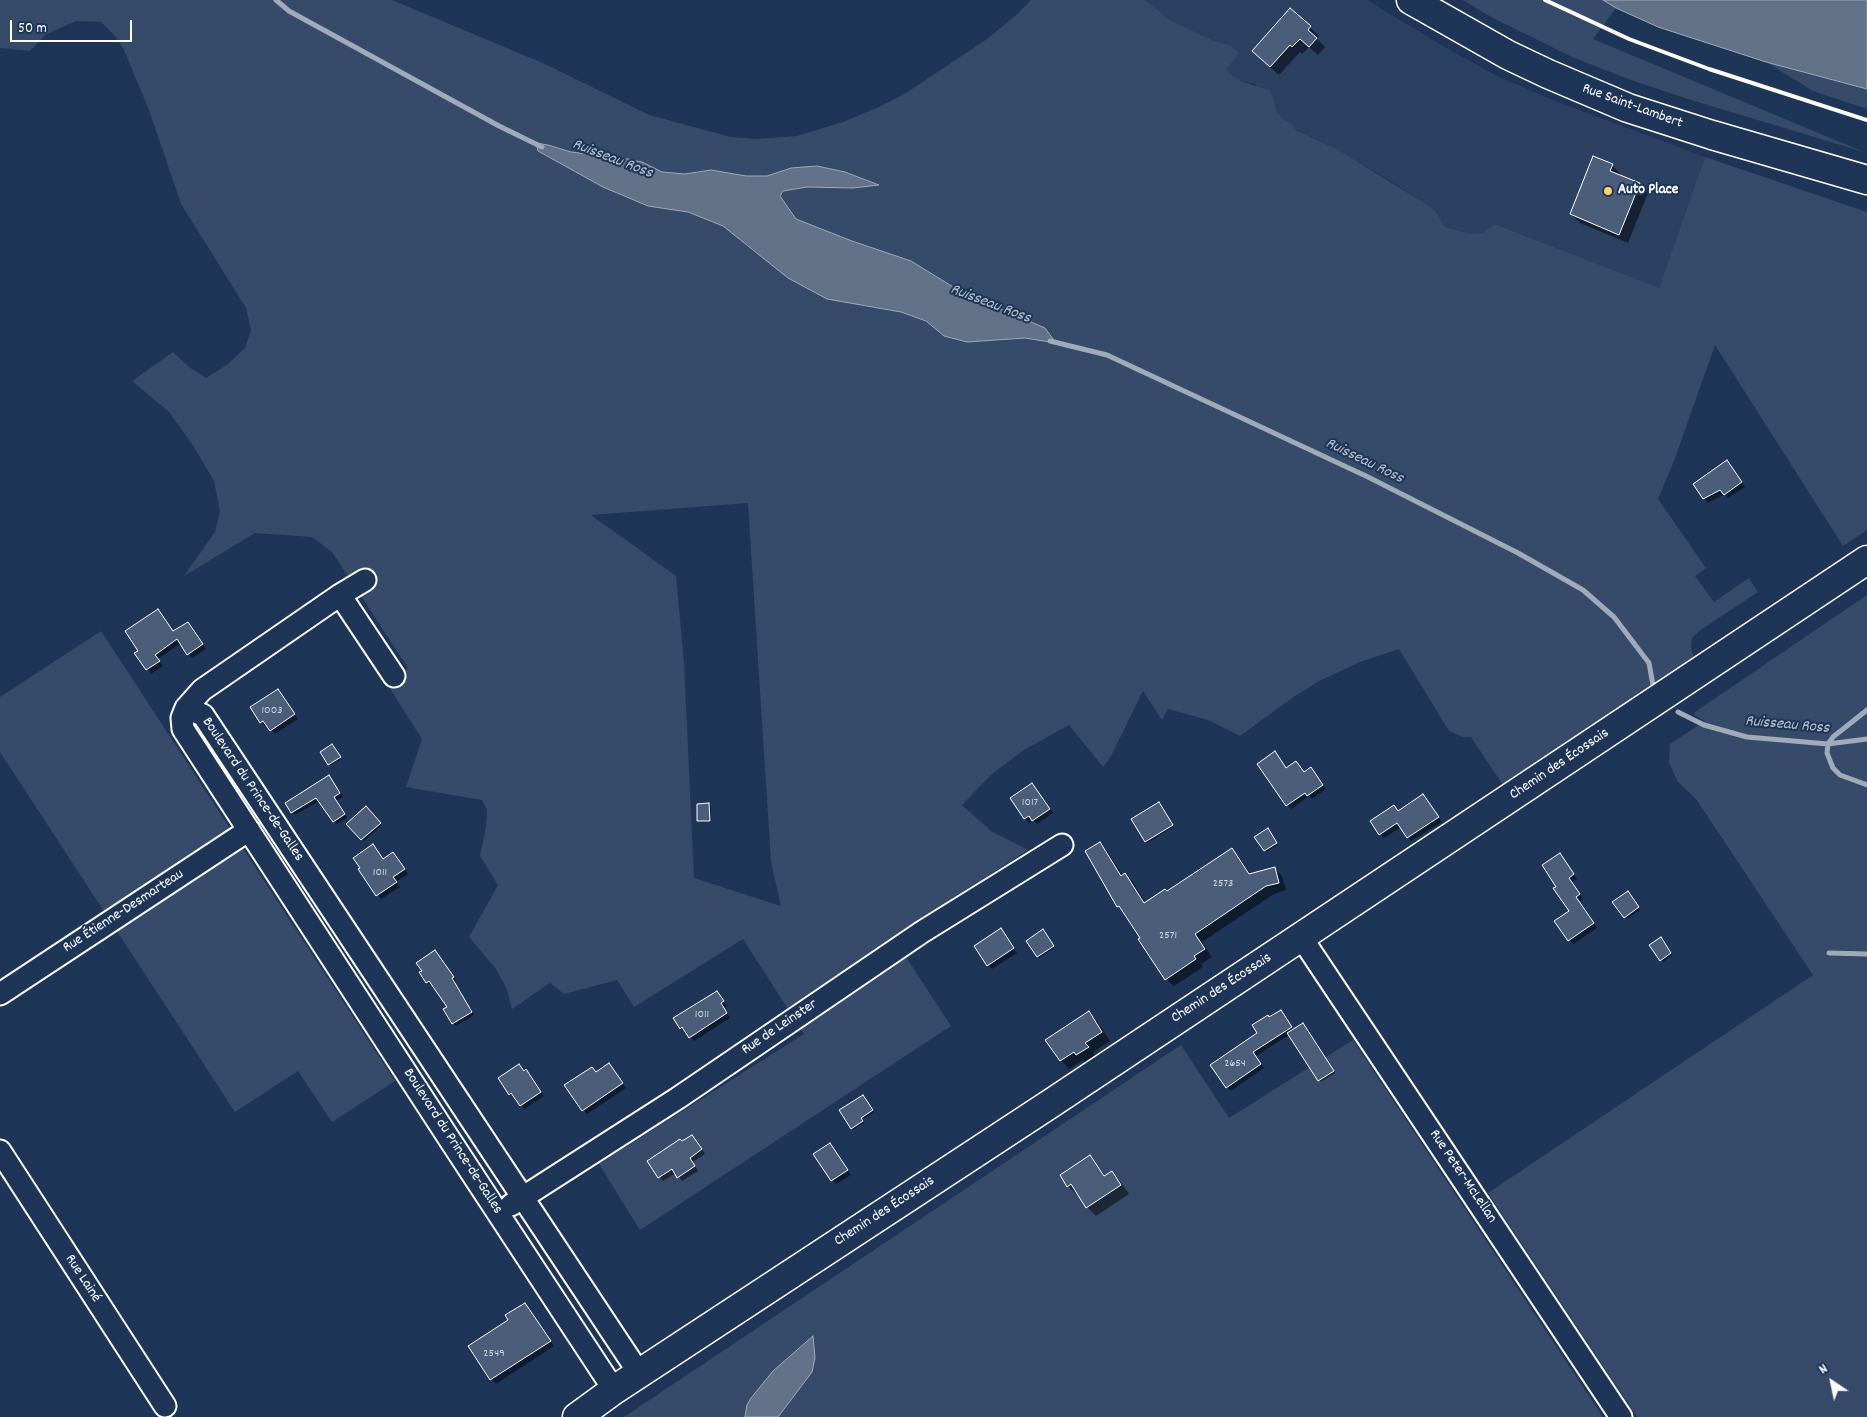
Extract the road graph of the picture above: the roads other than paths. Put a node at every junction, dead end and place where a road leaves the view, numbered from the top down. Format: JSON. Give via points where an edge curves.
{"nodes":[{"id":1,"x":1412,"y":0,"type":"edge"},
{"id":2,"x":1867,"y":180,"type":"edge"},
{"id":3,"x":1867,"y":560,"type":"edge"},
{"id":4,"x":365,"y":580,"type":"dead end"},
{"id":5,"x":340,"y":595,"type":"junction"},
{"id":6,"x":394,"y":676,"type":"dead end"},
{"id":7,"x":186,"y":708,"type":"junction"},
{"id":8,"x":249,"y":830,"type":"junction"},
{"id":9,"x":1062,"y":845,"type":"dead end"},
{"id":10,"x":312,"y":879,"type":"junction"},
{"id":11,"x":290,"y":894,"type":"junction"},
{"id":12,"x":1301,"y":937,"type":"junction"},
{"id":13,"x":0,"y":994,"type":"edge"},
{"id":14,"x":0,"y":1152,"type":"edge"},
{"id":15,"x":523,"y":1197,"type":"junction"},
{"id":16,"x":498,"y":1213,"type":"junction"},
{"id":17,"x":639,"y":1373,"type":"junction"},
{"id":18,"x":614,"y":1390,"type":"junction"},
{"id":19,"x":165,"y":1406,"type":"dead end"},
{"id":20,"x":577,"y":1417,"type":"edge"},
{"id":21,"x":1621,"y":1417,"type":"edge"}],
"edges":[{"from":1,"to":2,"type":"main road","name":"Rue Saint-Lambert","via":[[1508,55],[1604,98],[1670,122]]},
{"from":3,"to":12,"type":"main road","name":"Chemin des Écossais"},
{"from":4,"to":5,"type":"street"},
{"from":5,"to":6,"type":"street"},
{"from":5,"to":7,"type":"street","via":[[216,679]]},
{"from":7,"to":8,"type":"street","name":"Boulevard du Prince-de-Galles","via":[[182,718],[184,729]]},
{"from":7,"to":10,"type":"street","name":"Boulevard du Prince-de-Galles","via":[[203,715]]},
{"from":8,"to":11,"type":"street","name":"Boulevard du Prince-de-Galles"},
{"from":8,"to":13,"type":"street","name":"Rue Étienne-Desmarteau"},
{"from":9,"to":15,"type":"street","name":"Rue de Leinster","via":[[922,932],[670,1103]]},
{"from":10,"to":11,"type":"street"},
{"from":10,"to":15,"type":"street","name":"Boulevard du Prince-de-Galles"},
{"from":11,"to":16,"type":"street","name":"Boulevard du Prince-de-Galles"},
{"from":12,"to":17,"type":"main road","name":"Chemin des Écossais"},
{"from":12,"to":21,"type":"street","name":"Rue Peter-McLellan"},
{"from":14,"to":19,"type":"street","name":"Rue Lainé"},
{"from":15,"to":16,"type":"street","name":"Rue de Leinster"},
{"from":15,"to":17,"type":"street","name":"Boulevard du Prince-de-Galles"},
{"from":16,"to":18,"type":"street","name":"Boulevard du Prince-de-Galles"},
{"from":17,"to":18,"type":"main road","name":"Chemin des Écossais"},
{"from":18,"to":20,"type":"main road","name":"Chemin des Écossais"}]}
